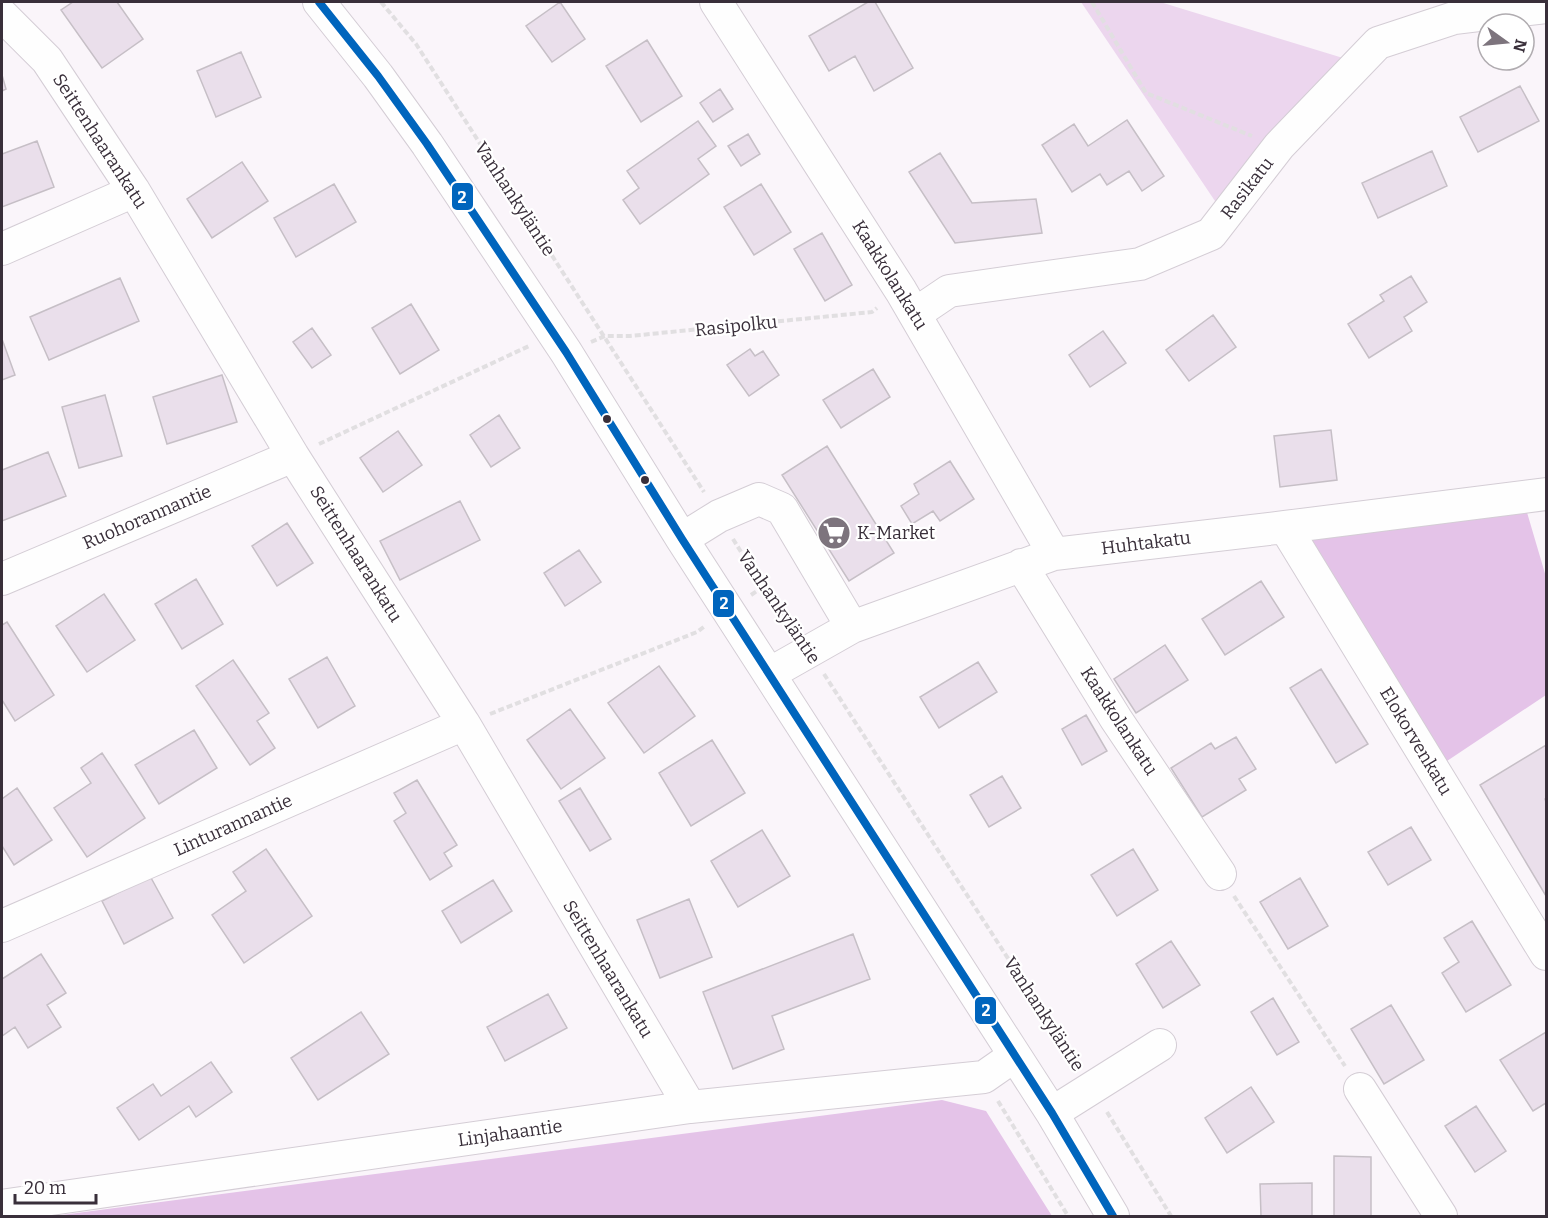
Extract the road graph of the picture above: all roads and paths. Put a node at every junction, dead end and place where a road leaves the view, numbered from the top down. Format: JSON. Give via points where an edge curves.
{"nodes":[{"id":1,"x":319,"y":2,"type":"edge"},
{"id":2,"x":381,"y":2,"type":"edge"},
{"id":3,"x":718,"y":2,"type":"edge"},
{"id":4,"x":1092,"y":2,"type":"edge"},
{"id":5,"x":1546,"y":7,"type":"edge"},
{"id":6,"x":2,"y":15,"type":"edge"},
{"id":7,"x":1279,"y":146,"type":"junction"},
{"id":8,"x":134,"y":191,"type":"junction"},
{"id":9,"x":2,"y":249,"type":"edge"},
{"id":10,"x":908,"y":302,"type":"junction"},
{"id":11,"x":605,"y":336,"type":"junction"},
{"id":12,"x":559,"y":343,"type":"junction"},
{"id":13,"x":293,"y":456,"type":"junction"},
{"id":14,"x":1546,"y":494,"type":"edge"},
{"id":15,"x":719,"y":516,"type":"junction"},
{"id":16,"x":1285,"y":527,"type":"junction"},
{"id":17,"x":682,"y":539,"type":"junction"},
{"id":18,"x":1054,"y":554,"type":"junction"},
{"id":19,"x":1021,"y":565,"type":"junction"},
{"id":20,"x":2,"y":579,"type":"edge"},
{"id":21,"x":763,"y":587,"type":"junction"},
{"id":22,"x":728,"y":610,"type":"junction"},
{"id":23,"x":852,"y":627,"type":"junction"},
{"id":24,"x":808,"y":650,"type":"junction"},
{"id":25,"x":769,"y":674,"type":"junction"},
{"id":26,"x":464,"y":724,"type":"junction"},
{"id":27,"x":1220,"y":874,"type":"joint"},
{"id":28,"x":2,"y":926,"type":"edge"},
{"id":29,"x":1546,"y":954,"type":"edge"},
{"id":30,"x":1160,"y":1046,"type":"dead end"},
{"id":31,"x":1014,"y":1056,"type":"junction"},
{"id":32,"x":984,"y":1077,"type":"junction"},
{"id":33,"x":1092,"y":1088,"type":"junction"},
{"id":34,"x":1360,"y":1089,"type":"joint"},
{"id":35,"x":690,"y":1107,"type":"junction"},
{"id":36,"x":1052,"y":1113,"type":"junction"},
{"id":37,"x":2,"y":1206,"type":"edge"},
{"id":38,"x":1068,"y":1216,"type":"edge"},
{"id":39,"x":1113,"y":1216,"type":"edge"},
{"id":40,"x":1171,"y":1216,"type":"edge"},
{"id":41,"x":1441,"y":1216,"type":"edge"}],
"edges":[{"from":1,"to":12,"type":"street","via":[[427,144]]},
{"from":2,"to":11,"type":"path","name":"Vanhankyläntie","via":[[416,44]]},
{"from":3,"to":10,"type":"street","name":"Kaakkolankatu"},
{"from":4,"to":7,"type":"path","via":[[1146,93]]},
{"from":5,"to":7,"type":"street","name":"Rasikatu","via":[[1454,18],[1378,43]]},
{"from":6,"to":8,"type":"street","name":"Seittenhaarankatu","via":[[47,60]]},
{"from":7,"to":10,"type":"street","name":"Rasikatu","via":[[1211,234],[1140,264],[949,291]]},
{"from":8,"to":9,"type":"street"},
{"from":8,"to":13,"type":"street","name":"Seittenhaarankatu"},
{"from":10,"to":11,"type":"path","name":"Rasipolku","via":[[872,312]]},
{"from":10,"to":18,"type":"street","name":"Kaakkolankatu"},
{"from":11,"to":12,"type":"path","name":"Rasipolku"},
{"from":11,"to":15,"type":"path","name":"Vanhankyläntie"},
{"from":12,"to":13,"type":"path","name":"Rasipolku","via":[[523,349]]},
{"from":12,"to":17,"type":"street"},
{"from":13,"to":20,"type":"street","name":"Ruohorannantie"},
{"from":13,"to":26,"type":"street","name":"Seittenhaarankatu"},
{"from":14,"to":16,"type":"street","name":"Huhtakatu"},
{"from":15,"to":17,"type":"street"},
{"from":15,"to":21,"type":"path","name":"Vanhankyläntie"},
{"from":15,"to":23,"type":"street","via":[[759,499],[782,509]]},
{"from":16,"to":18,"type":"street","name":"Huhtakatu"},
{"from":16,"to":29,"type":"street","name":"Elokorvenkatu"},
{"from":17,"to":22,"type":"street"},
{"from":18,"to":19,"type":"street","name":"Huhtakatu"},
{"from":19,"to":23,"type":"street","name":"Huhtakatu"},
{"from":19,"to":27,"type":"street","name":"Kaakkolankatu","via":[[1116,719]]},
{"from":21,"to":22,"type":"path"},
{"from":21,"to":24,"type":"path","name":"Vanhankyläntie"},
{"from":22,"to":25,"type":"street"},
{"from":22,"to":26,"type":"path","via":[[697,632]]},
{"from":23,"to":24,"type":"street","name":"Huhtakatu"},
{"from":24,"to":25,"type":"street","name":"Huhtakatu"},
{"from":24,"to":33,"type":"path","name":"Vanhankyläntie"},
{"from":25,"to":31,"type":"street"},
{"from":26,"to":28,"type":"street","name":"Linturannantie"},
{"from":26,"to":35,"type":"street","name":"Seittenhaarankatu"},
{"from":27,"to":34,"type":"path"},
{"from":30,"to":33,"type":"street"},
{"from":31,"to":32,"type":"street","name":"Linjahaantie"},
{"from":31,"to":36,"type":"street"},
{"from":32,"to":35,"type":"street","name":"Linjahaantie"},
{"from":32,"to":38,"type":"path"},
{"from":33,"to":36,"type":"street"},
{"from":33,"to":40,"type":"path","name":"Vanhankyläntie"},
{"from":34,"to":41,"type":"street"},
{"from":35,"to":37,"type":"street","name":"Linjahaantie"},
{"from":36,"to":39,"type":"street"}]}
